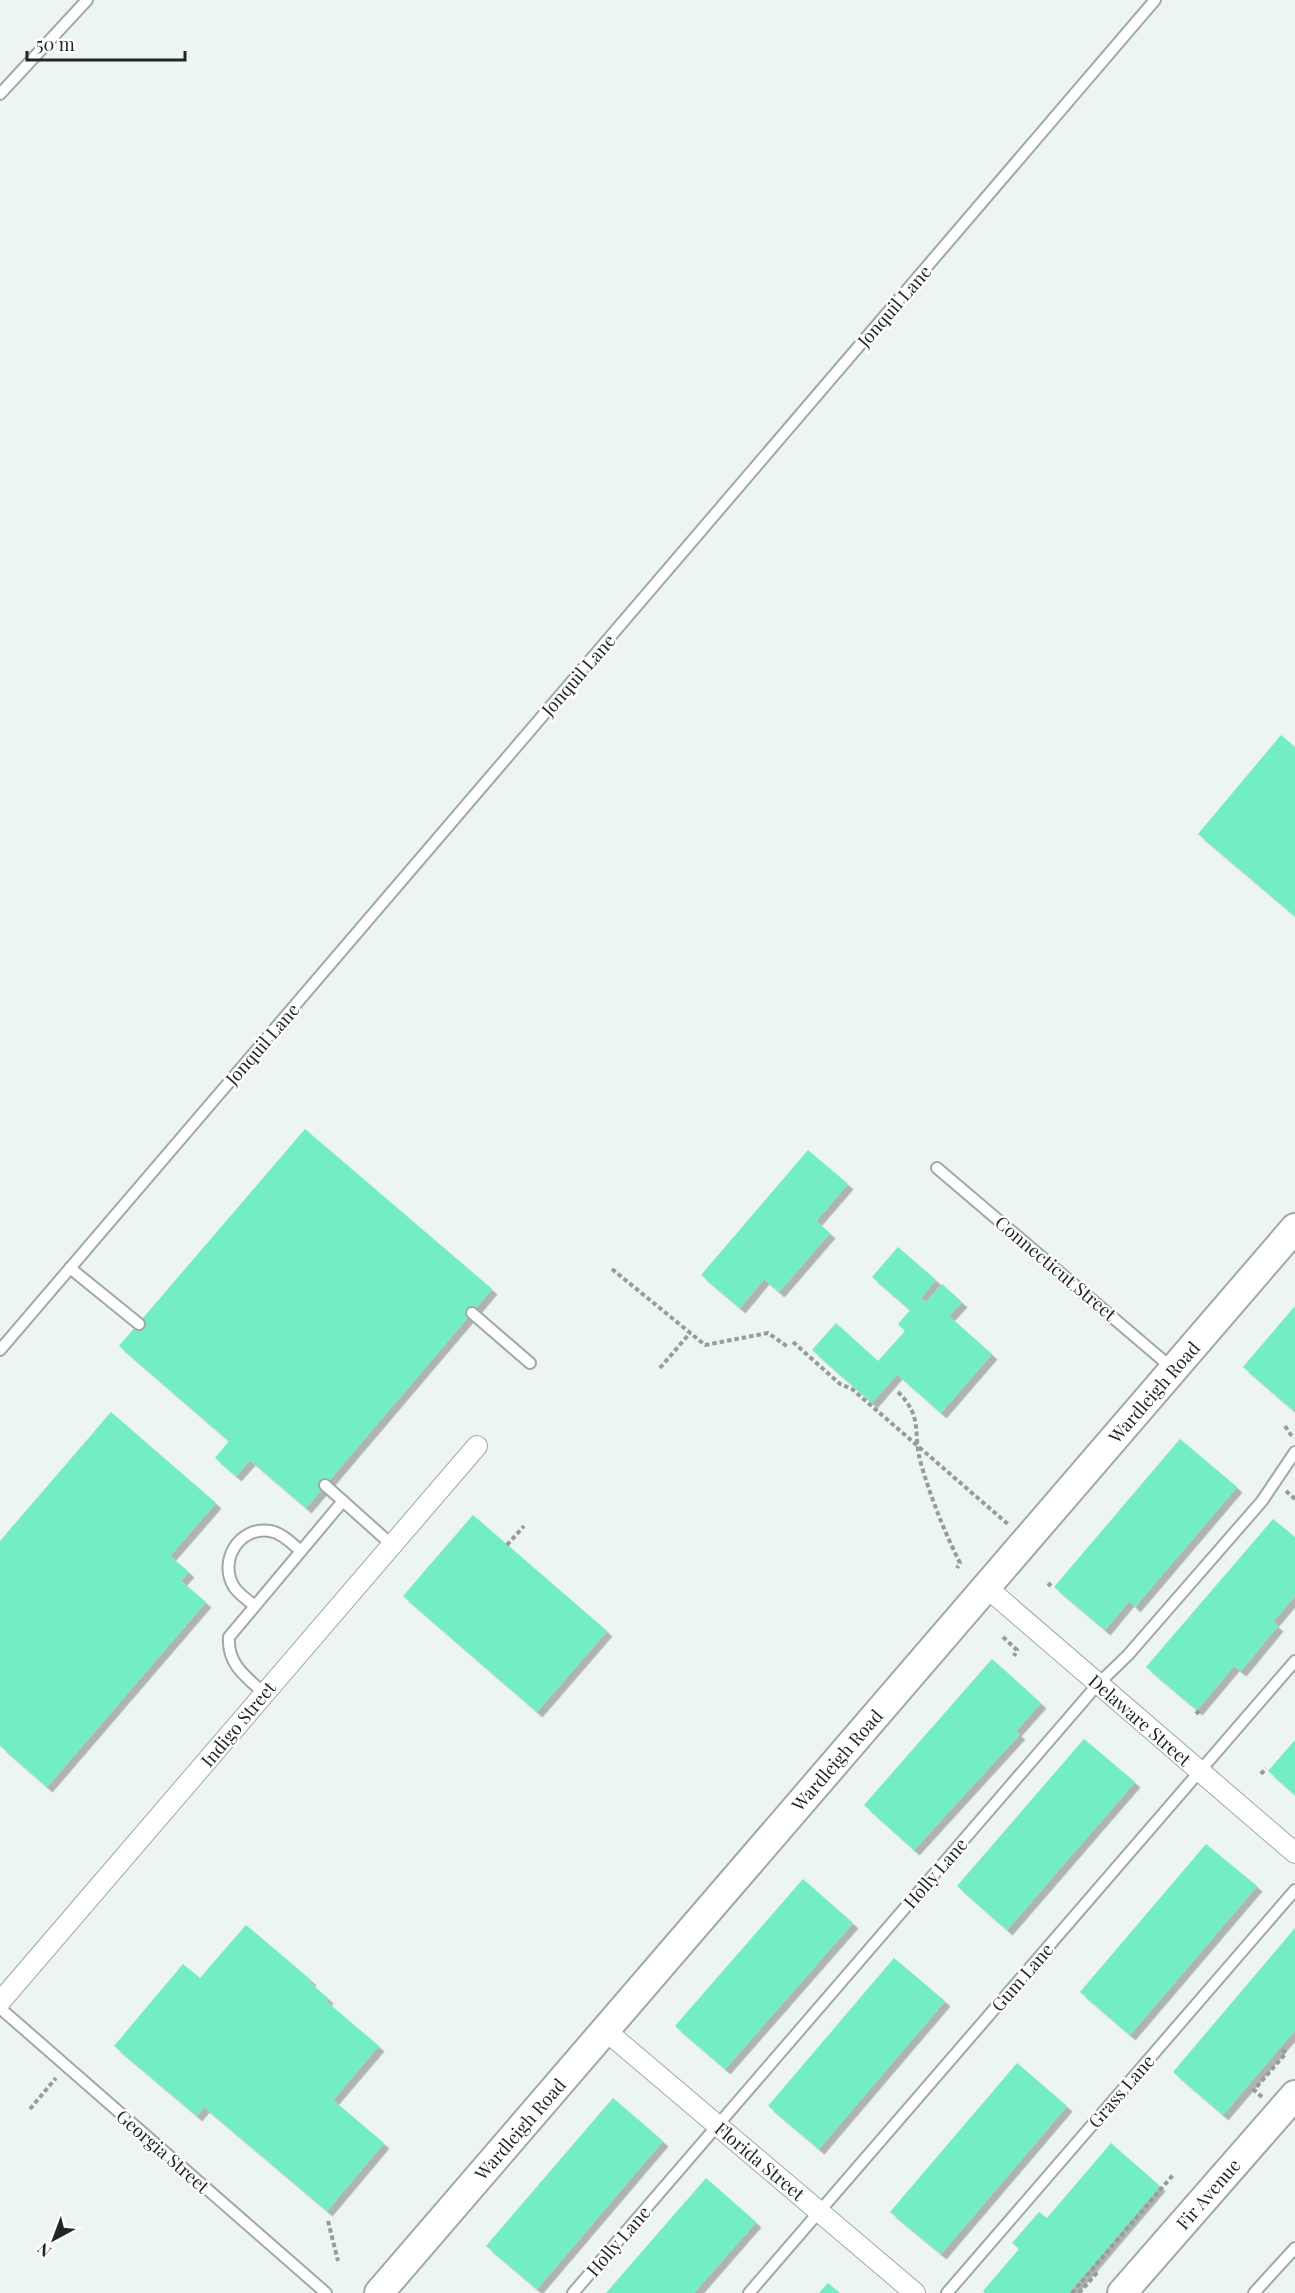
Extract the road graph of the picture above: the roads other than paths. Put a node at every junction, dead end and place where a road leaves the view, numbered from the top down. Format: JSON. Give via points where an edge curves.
{"nodes":[{"id":1,"x":87,"y":0,"type":"edge"},
{"id":2,"x":1155,"y":0,"type":"edge"},
{"id":3,"x":0,"y":94,"type":"edge"},
{"id":4,"x":937,"y":1168,"type":"dead end"},
{"id":5,"x":1295,"y":1228,"type":"edge"},
{"id":6,"x":70,"y":1268,"type":"junction"},
{"id":7,"x":472,"y":1313,"type":"dead end"},
{"id":8,"x":139,"y":1324,"type":"dead end"},
{"id":9,"x":0,"y":1350,"type":"edge"},
{"id":10,"x":530,"y":1363,"type":"dead end"},
{"id":11,"x":1174,"y":1369,"type":"junction"},
{"id":12,"x":477,"y":1446,"type":"dead end"},
{"id":13,"x":1295,"y":1452,"type":"edge"},
{"id":14,"x":325,"y":1485,"type":"dead end"},
{"id":15,"x":343,"y":1500,"type":"junction"},
{"id":16,"x":392,"y":1545,"type":"junction"},
{"id":17,"x":301,"y":1551,"type":"junction"},
{"id":18,"x":986,"y":1587,"type":"junction"},
{"id":19,"x":254,"y":1605,"type":"junction"},
{"id":20,"x":1295,"y":1661,"type":"edge"},
{"id":21,"x":1098,"y":1684,"type":"junction"},
{"id":22,"x":264,"y":1693,"type":"junction"},
{"id":23,"x":1200,"y":1772,"type":"junction"},
{"id":24,"x":1295,"y":1853,"type":"edge"},
{"id":25,"x":1295,"y":1890,"type":"edge"},
{"id":26,"x":0,"y":2002,"type":"edge"},
{"id":27,"x":0,"y":2008,"type":"edge"},
{"id":28,"x":606,"y":2030,"type":"junction"},
{"id":29,"x":1295,"y":2095,"type":"edge"},
{"id":30,"x":718,"y":2125,"type":"junction"},
{"id":31,"x":820,"y":2212,"type":"junction"},
{"id":32,"x":1295,"y":2248,"type":"edge"},
{"id":33,"x":326,"y":2293,"type":"edge"},
{"id":34,"x":379,"y":2293,"type":"edge"},
{"id":35,"x":573,"y":2293,"type":"edge"},
{"id":36,"x":750,"y":2293,"type":"edge"},
{"id":37,"x":915,"y":2293,"type":"edge"},
{"id":38,"x":948,"y":2293,"type":"edge"},
{"id":39,"x":1122,"y":2293,"type":"edge"},
{"id":40,"x":1254,"y":2293,"type":"edge"}],
"edges":[{"from":1,"to":3,"type":"lane"},
{"from":2,"to":6,"type":"lane","name":"Jonquil Lane"},
{"from":4,"to":11,"type":"lane","name":"Connecticut Street"},
{"from":5,"to":11,"type":"main road","name":"Wardleigh Road"},
{"from":6,"to":8,"type":"lane"},
{"from":6,"to":9,"type":"lane","name":"Jonquil Lane"},
{"from":7,"to":10,"type":"lane"},
{"from":11,"to":18,"type":"main road","name":"Wardleigh Road"},
{"from":12,"to":16,"type":"street","name":"Indigo Street"},
{"from":13,"to":21,"type":"lane","name":"Holly Lane","via":[[1262,1501]]},
{"from":14,"to":15,"type":"lane"},
{"from":15,"to":16,"type":"lane"},
{"from":15,"to":17,"type":"lane"},
{"from":16,"to":22,"type":"street","name":"Indigo Street"},
{"from":17,"to":19,"type":"lane"},
{"from":17,"to":19,"type":"lane","via":[[270,1531],[253,1532],[239,1541],[230,1555],[228,1572],[234,1587]]},
{"from":18,"to":21,"type":"street","name":"Delaware Street"},
{"from":18,"to":28,"type":"main road","name":"Wardleigh Road"},
{"from":19,"to":22,"type":"lane","via":[[230,1637],[230,1651],[240,1672]]},
{"from":20,"to":23,"type":"lane","name":"Gum Lane"},
{"from":21,"to":23,"type":"street","name":"Delaware Street"},
{"from":21,"to":30,"type":"lane","name":"Holly Lane"},
{"from":22,"to":26,"type":"street","name":"Indigo Street"},
{"from":23,"to":24,"type":"street","name":"Delaware Street"},
{"from":23,"to":31,"type":"lane","name":"Gum Lane"},
{"from":25,"to":38,"type":"lane","name":"Grass Lane"},
{"from":27,"to":33,"type":"lane","name":"Georgia Street"},
{"from":28,"to":30,"type":"street","name":"Florida Street"},
{"from":28,"to":34,"type":"main road","name":"Wardleigh Road"},
{"from":29,"to":39,"type":"main road","name":"Fir Avenue"},
{"from":30,"to":31,"type":"street","name":"Florida Street"},
{"from":30,"to":35,"type":"lane","name":"Holly Lane"},
{"from":31,"to":36,"type":"lane","name":"Gum Lane"},
{"from":31,"to":37,"type":"street","name":"Florida Street"},
{"from":32,"to":40,"type":"lane"}]}
